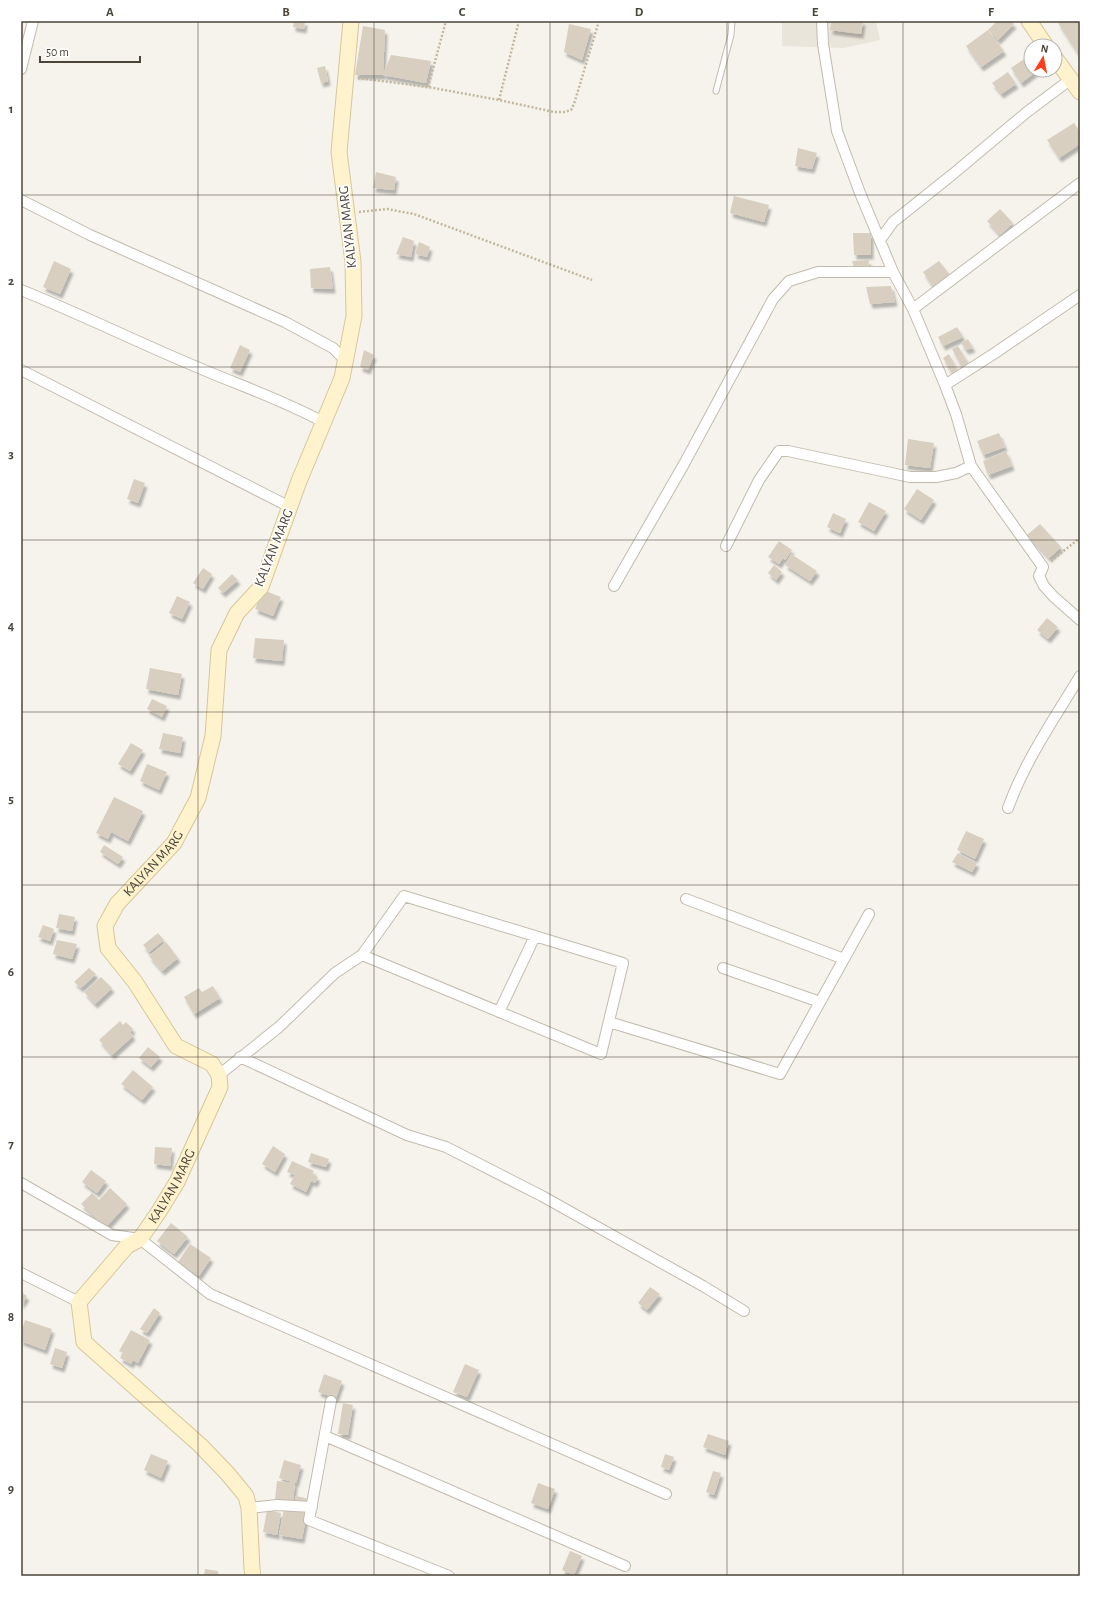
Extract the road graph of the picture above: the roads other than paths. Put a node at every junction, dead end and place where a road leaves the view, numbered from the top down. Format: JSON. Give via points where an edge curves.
{"nodes":[{"id":1,"x":33,"y":21,"type":"edge"},
{"id":2,"x":351,"y":21,"type":"edge"},
{"id":3,"x":732,"y":21,"type":"edge"},
{"id":4,"x":822,"y":21,"type":"edge"},
{"id":5,"x":1029,"y":21,"type":"edge"},
{"id":6,"x":1041,"y":38,"type":"edge"},
{"id":7,"x":21,"y":68,"type":"edge"},
{"id":8,"x":1063,"y":68,"type":"edge"},
{"id":9,"x":1071,"y":79,"type":"junction"},
{"id":10,"x":716,"y":91,"type":"dead end"},
{"id":11,"x":1080,"y":92,"type":"edge"},
{"id":12,"x":1080,"y":183,"type":"edge"},
{"id":13,"x":21,"y":200,"type":"edge"},
{"id":14,"x":880,"y":240,"type":"junction"},
{"id":15,"x":894,"y":272,"type":"junction"},
{"id":16,"x":21,"y":290,"type":"edge"},
{"id":17,"x":1080,"y":295,"type":"edge"},
{"id":18,"x":913,"y":309,"type":"junction"},
{"id":19,"x":345,"y":360,"type":"junction"},
{"id":20,"x":21,"y":370,"type":"edge"},
{"id":21,"x":945,"y":385,"type":"junction"},
{"id":22,"x":324,"y":422,"type":"junction"},
{"id":23,"x":971,"y":466,"type":"junction"},
{"id":24,"x":290,"y":507,"type":"junction"},
{"id":25,"x":726,"y":546,"type":"dead end"},
{"id":26,"x":614,"y":586,"type":"dead end"},
{"id":27,"x":1080,"y":620,"type":"edge"},
{"id":28,"x":1080,"y":676,"type":"edge"},
{"id":29,"x":1008,"y":808,"type":"dead end"},
{"id":30,"x":686,"y":899,"type":"dead end"},
{"id":31,"x":869,"y":914,"type":"dead end"},
{"id":32,"x":534,"y":936,"type":"junction"},
{"id":33,"x":362,"y":955,"type":"junction"},
{"id":34,"x":844,"y":959,"type":"junction"},
{"id":35,"x":723,"y":968,"type":"dead end"},
{"id":36,"x":820,"y":1002,"type":"junction"},
{"id":37,"x":500,"y":1012,"type":"junction"},
{"id":38,"x":608,"y":1022,"type":"junction"},
{"id":39,"x":240,"y":1057,"type":"junction"},
{"id":40,"x":219,"y":1075,"type":"junction"},
{"id":41,"x":21,"y":1183,"type":"edge"},
{"id":42,"x":140,"y":1239,"type":"junction"},
{"id":43,"x":21,"y":1273,"type":"edge"},
{"id":44,"x":79,"y":1302,"type":"junction"},
{"id":45,"x":744,"y":1311,"type":"dead end"},
{"id":46,"x":331,"y":1401,"type":"dead end"},
{"id":47,"x":325,"y":1436,"type":"junction"},
{"id":48,"x":666,"y":1494,"type":"dead end"},
{"id":49,"x":312,"y":1507,"type":"junction"},
{"id":50,"x":249,"y":1508,"type":"junction"},
{"id":51,"x":625,"y":1566,"type":"dead end"},
{"id":52,"x":253,"y":1576,"type":"edge"},
{"id":53,"x":449,"y":1576,"type":"edge"}],
"edges":[{"from":1,"to":7,"type":"street"},
{"from":2,"to":19,"type":"street","name":"KALYAN MARG","via":[[339,152],[353,262],[354,316]]},
{"from":3,"to":10,"type":"lane","via":[[731,35]]},
{"from":4,"to":14,"type":"street","via":[[823,44],[837,131]]},
{"from":5,"to":6,"type":"street"},
{"from":8,"to":9,"type":"street"},
{"from":9,"to":11,"type":"street"},
{"from":9,"to":14,"type":"street","via":[[893,222]]},
{"from":12,"to":18,"type":"street"},
{"from":13,"to":19,"type":"street","via":[[90,235],[285,322],[333,348]]},
{"from":14,"to":15,"type":"street"},
{"from":15,"to":18,"type":"street"},
{"from":15,"to":26,"type":"street","via":[[818,272],[790,281],[773,299],[684,464]]},
{"from":16,"to":22,"type":"street","via":[[203,370],[298,408]]},
{"from":17,"to":21,"type":"street"},
{"from":18,"to":21,"type":"street"},
{"from":19,"to":22,"type":"street","name":"KALYAN MARG","via":[[342,378]]},
{"from":20,"to":24,"type":"street"},
{"from":21,"to":23,"type":"street"},
{"from":22,"to":24,"type":"street","name":"KALYAN MARG"},
{"from":23,"to":25,"type":"street","via":[[936,478],[910,477],[779,451],[759,480]]},
{"from":23,"to":27,"type":"street","via":[[1043,567],[1039,576],[1044,586]]},
{"from":24,"to":40,"type":"street","name":"KALYAN MARG","via":[[261,587],[237,613],[219,650],[213,736],[198,798],[174,843],[116,904],[105,926],[108,948],[135,982],[176,1046],[212,1064]]},
{"from":28,"to":29,"type":"street","via":[[1038,746]]},
{"from":30,"to":34,"type":"street"},
{"from":31,"to":34,"type":"street"},
{"from":32,"to":33,"type":"street","via":[[404,896]]},
{"from":32,"to":37,"type":"street"},
{"from":32,"to":38,"type":"street","via":[[623,963]]},
{"from":33,"to":37,"type":"street"},
{"from":33,"to":39,"type":"street","via":[[335,973],[279,1027]]},
{"from":34,"to":36,"type":"street"},
{"from":35,"to":36,"type":"street"},
{"from":36,"to":38,"type":"street","via":[[780,1074]]},
{"from":37,"to":38,"type":"street","via":[[601,1054]]},
{"from":39,"to":40,"type":"street"},
{"from":39,"to":45,"type":"street","via":[[407,1135],[446,1147],[542,1196]]},
{"from":40,"to":42,"type":"street","name":"KALYAN MARG","via":[[220,1087],[177,1182]]},
{"from":41,"to":42,"type":"street","via":[[112,1235]]},
{"from":42,"to":44,"type":"street","name":"KALYAN MARG","via":[[127,1246]]},
{"from":42,"to":48,"type":"street","via":[[210,1294]]},
{"from":43,"to":44,"type":"street"},
{"from":44,"to":50,"type":"street","via":[[84,1342],[200,1445],[246,1496]]},
{"from":46,"to":47,"type":"street"},
{"from":47,"to":49,"type":"street"},
{"from":47,"to":51,"type":"street"},
{"from":49,"to":50,"type":"street","via":[[277,1505]]},
{"from":49,"to":53,"type":"street","via":[[309,1520]]},
{"from":50,"to":52,"type":"street"}]}
